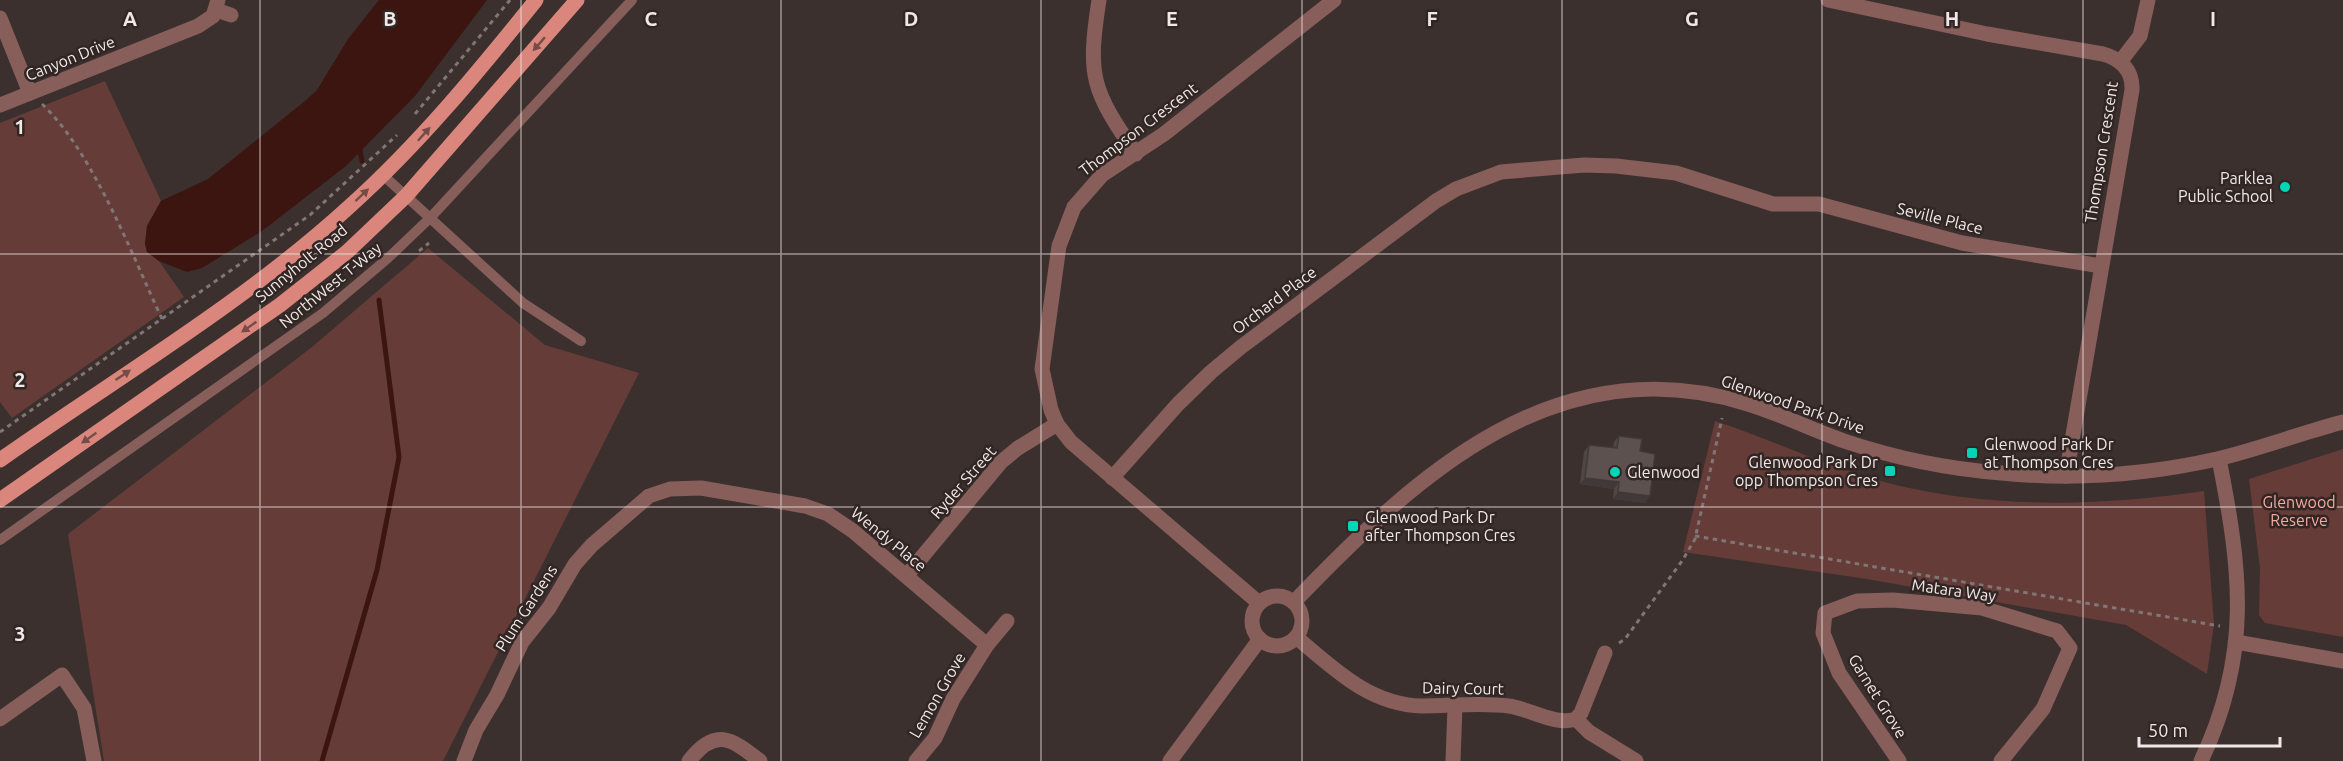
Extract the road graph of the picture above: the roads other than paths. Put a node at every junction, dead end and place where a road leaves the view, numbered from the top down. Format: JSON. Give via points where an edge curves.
{"nodes":[{"id":1,"x":536,"y":0,"type":"edge"},
{"id":2,"x":577,"y":0,"type":"edge"},
{"id":3,"x":632,"y":0,"type":"edge"},
{"id":4,"x":1099,"y":0,"type":"edge"},
{"id":5,"x":1334,"y":0,"type":"edge"},
{"id":6,"x":1828,"y":0,"type":"edge"},
{"id":7,"x":2148,"y":0,"type":"edge"},
{"id":8,"x":217,"y":5,"type":"edge"},
{"id":9,"x":231,"y":15,"type":"dead end"},
{"id":10,"x":0,"y":18,"type":"edge"},
{"id":11,"x":2121,"y":62,"type":"junction"},
{"id":12,"x":30,"y":93,"type":"junction"},
{"id":13,"x":0,"y":105,"type":"edge"},
{"id":14,"x":1136,"y":154,"type":"junction"},
{"id":15,"x":384,"y":176,"type":"junction"},
{"id":16,"x":406,"y":196,"type":"junction"},
{"id":17,"x":1773,"y":204,"type":"joint"},
{"id":18,"x":431,"y":216,"type":"junction"},
{"id":19,"x":2101,"y":266,"type":"junction"},
{"id":20,"x":581,"y":341,"type":"dead end"},
{"id":21,"x":2343,"y":422,"type":"edge"},
{"id":22,"x":1057,"y":424,"type":"junction"},
{"id":23,"x":2219,"y":459,"type":"junction"},
{"id":24,"x":0,"y":460,"type":"edge"},
{"id":25,"x":2066,"y":476,"type":"junction"},
{"id":26,"x":1112,"y":478,"type":"junction"},
{"id":27,"x":649,"y":496,"type":"joint"},
{"id":28,"x":0,"y":500,"type":"edge"},
{"id":29,"x":0,"y":540,"type":"edge"},
{"id":30,"x":907,"y":575,"type":"junction"},
{"id":31,"x":1294,"y":602,"type":"junction"},
{"id":32,"x":1259,"y":603,"type":"junction"},
{"id":33,"x":1825,"y":613,"type":"joint"},
{"id":34,"x":1007,"y":621,"type":"dead end"},
{"id":35,"x":1296,"y":637,"type":"junction"},
{"id":36,"x":1260,"y":639,"type":"junction"},
{"id":37,"x":2236,"y":642,"type":"junction"},
{"id":38,"x":987,"y":645,"type":"junction"},
{"id":39,"x":1605,"y":652,"type":"road end"},
{"id":40,"x":2343,"y":661,"type":"edge"},
{"id":41,"x":1455,"y":706,"type":"junction"},
{"id":42,"x":0,"y":719,"type":"edge"},
{"id":43,"x":1576,"y":719,"type":"junction"},
{"id":44,"x":94,"y":761,"type":"edge"},
{"id":45,"x":464,"y":761,"type":"edge"},
{"id":46,"x":689,"y":761,"type":"edge"},
{"id":47,"x":760,"y":761,"type":"edge"},
{"id":48,"x":916,"y":761,"type":"edge"},
{"id":49,"x":1170,"y":761,"type":"edge"},
{"id":50,"x":1453,"y":761,"type":"edge"},
{"id":51,"x":1636,"y":761,"type":"edge"},
{"id":52,"x":1899,"y":761,"type":"edge"},
{"id":53,"x":2001,"y":761,"type":"edge"},
{"id":54,"x":2201,"y":761,"type":"edge"}],
"edges":[{"from":15,"to":1,"type":"main road","name":"Sunnyholt Road","one_way":true,"via":[[452,103]]},
{"from":2,"to":16,"type":"main road","name":"Sunnyholt Road","one_way":true},
{"from":3,"to":18,"type":"lane","name":"NorthWest T-Way"},
{"from":4,"to":14,"type":"street","via":[[1092,44],[1097,89],[1107,112]]},
{"from":5,"to":14,"type":"street","name":"Thompson Crescent"},
{"from":6,"to":11,"type":"street","name":"Thompson Crescent","via":[[2103,54]]},
{"from":7,"to":11,"type":"street","via":[[2140,36]]},
{"from":8,"to":9,"type":"street","name":"Canyon Drive"},
{"from":8,"to":12,"type":"street","name":"Canyon Drive","via":[[198,26]]},
{"from":10,"to":12,"type":"street"},
{"from":11,"to":19,"type":"street","name":"Thompson Crescent","via":[[2129,73],[2132,90]]},
{"from":12,"to":13,"type":"street","name":"Canyon Drive"},
{"from":14,"to":22,"type":"street","name":"Thompson Crescent","via":[[1092,185],[1074,207],[1063,233],[1042,362],[1045,391]]},
{"from":15,"to":16,"type":"lane"},
{"from":24,"to":15,"type":"main road","name":"Sunnyholt Road","one_way":true,"via":[[252,288]]},
{"from":16,"to":18,"type":"lane"},
{"from":16,"to":28,"type":"main road","name":"Sunnyholt Road","one_way":true,"via":[[347,252],[280,305]]},
{"from":17,"to":19,"type":"street","name":"Seville Place","via":[[1819,204],[1962,243]]},
{"from":17,"to":26,"type":"street","name":"Orchard Place","via":[[1676,173],[1616,166],[1509,171],[1456,189],[1241,347],[1178,404]]},
{"from":18,"to":20,"type":"lane","via":[[523,303]]},
{"from":18,"to":29,"type":"lane","name":"NorthWest T-Way","via":[[387,260],[322,313]]},
{"from":19,"to":25,"type":"street","name":"Thompson Crescent"},
{"from":21,"to":23,"type":"street","name":"Glenwood Park Drive"},
{"from":22,"to":26,"type":"street","name":"Thompson Crescent","via":[[1071,442]]},
{"from":22,"to":30,"type":"street","name":"Ryder Street","via":[[1002,462]]},
{"from":23,"to":25,"type":"street","name":"Glenwood Park Drive","via":[[2151,471]]},
{"from":23,"to":37,"type":"street","via":[[2235,540]]},
{"from":25,"to":31,"type":"street","name":"Glenwood Park Drive","via":[[2000,473],[1909,459],[1846,442],[1749,405],[1708,394],[1640,390],[1593,395],[1521,418],[1479,441],[1376,521]]},
{"from":26,"to":32,"type":"street","name":"Thompson Crescent"},
{"from":27,"to":30,"type":"street","name":"Wendy Place","via":[[670,489],[701,488],[817,509],[846,526]]},
{"from":27,"to":45,"type":"street","name":"Plum Gardens","via":[[575,564],[549,608],[522,642]]},
{"from":30,"to":38,"type":"street","name":"Wendy Place"},
{"from":31,"to":32,"type":"street","via":[[1279,596]]},
{"from":31,"to":35,"type":"street","via":[[1302,617]]},
{"from":32,"to":36,"type":"street","via":[[1252,622]]},
{"from":33,"to":52,"type":"street","name":"Garnet Grove","via":[[1823,633],[1839,673]]},
{"from":33,"to":53,"type":"street","name":"Matara Way","via":[[1857,601],[1893,600],[1982,608],[2057,631],[2070,648],[2043,709]]},
{"from":34,"to":38,"type":"street"},
{"from":35,"to":36,"type":"street","via":[[1280,646]]},
{"from":35,"to":41,"type":"street","name":"Dairy Court","via":[[1346,678],[1381,698],[1419,706]]},
{"from":36,"to":49,"type":"street"},
{"from":37,"to":40,"type":"street"},
{"from":37,"to":54,"type":"street","via":[[2227,688]]},
{"from":38,"to":48,"type":"street","name":"Lemon Grove","via":[[953,699],[935,738]]},
{"from":39,"to":43,"type":"street"},
{"from":41,"to":43,"type":"street","name":"Dairy Court","via":[[1510,706],[1564,721]]},
{"from":41,"to":50,"type":"street"},
{"from":42,"to":44,"type":"street","via":[[62,675],[84,708]]},
{"from":43,"to":51,"type":"street"},
{"from":46,"to":47,"type":"street","via":[[699,748],[717,739],[732,740]]}]}
